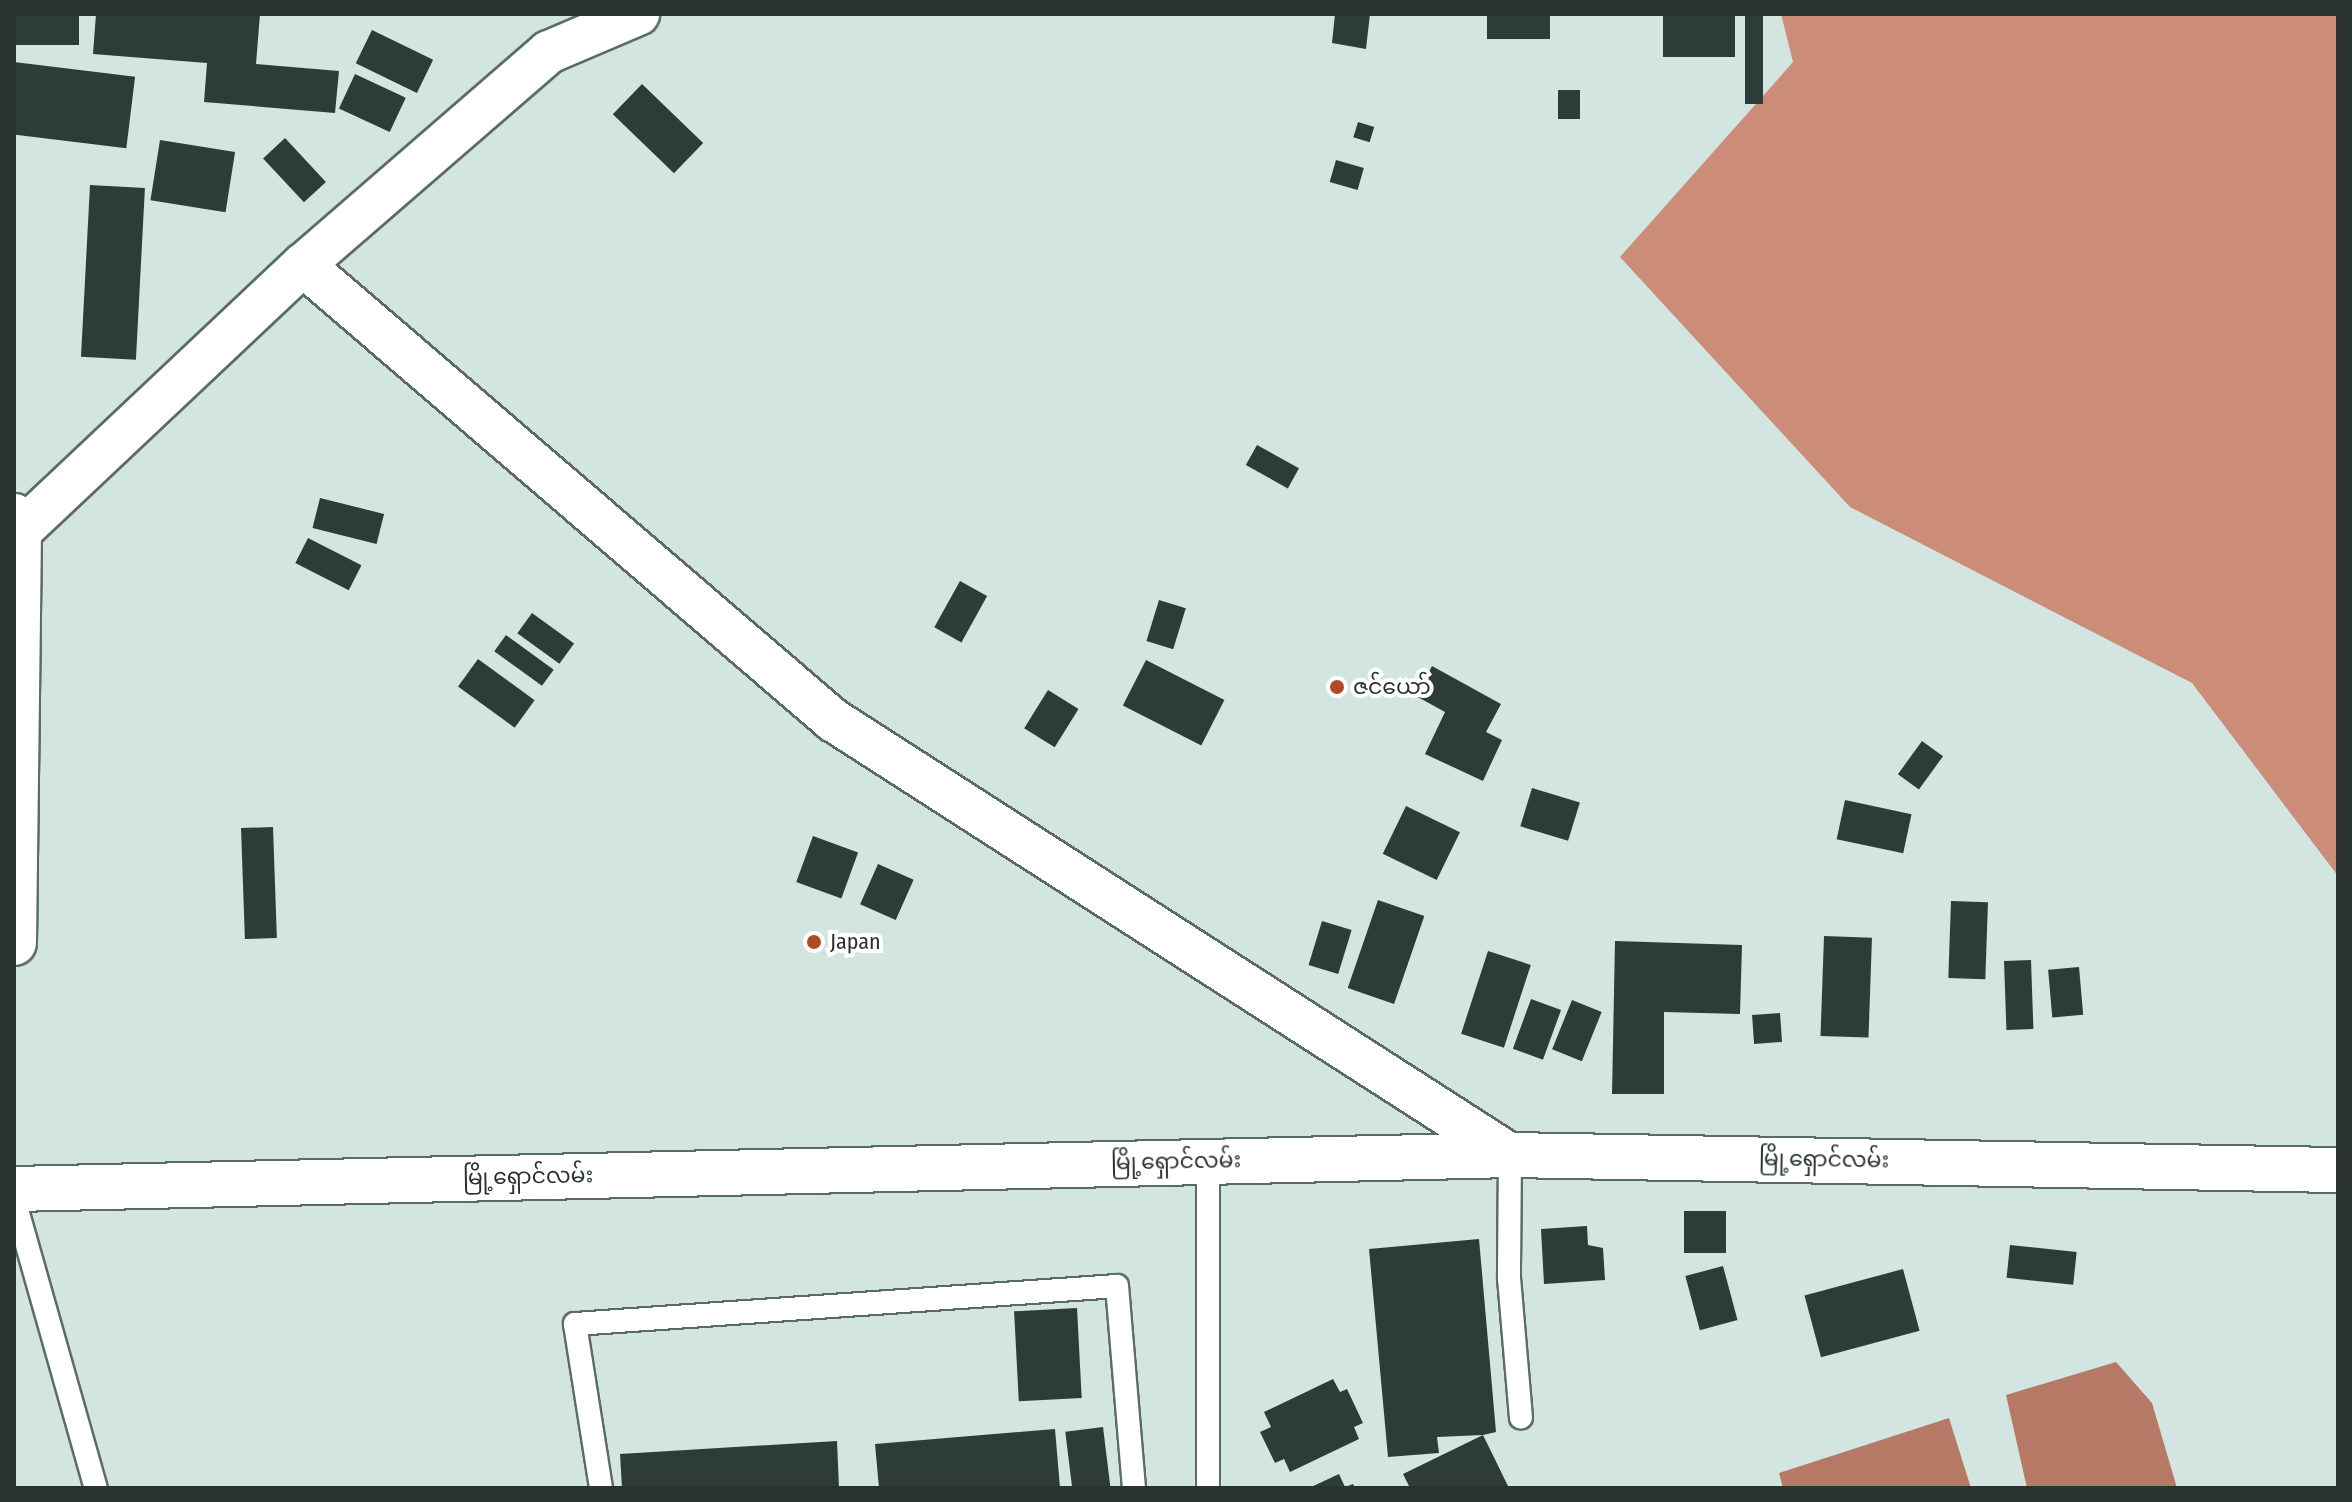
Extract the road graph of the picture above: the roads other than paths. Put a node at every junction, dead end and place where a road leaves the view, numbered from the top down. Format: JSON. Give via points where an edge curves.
{"nodes":[{"id":1,"x":638,"y":14,"type":"edge"},
{"id":2,"x":303,"y":265,"type":"junction"},
{"id":3,"x":16,"y":528,"type":"edge"},
{"id":4,"x":14,"y":943,"type":"edge"},
{"id":5,"x":1510,"y":1155,"type":"junction"},
{"id":6,"x":1208,"y":1160,"type":"junction"},
{"id":7,"x":2338,"y":1170,"type":"edge"},
{"id":8,"x":14,"y":1189,"type":"edge"},
{"id":9,"x":14,"y":1199,"type":"edge"},
{"id":10,"x":1521,"y":1417,"type":"dead end"},
{"id":11,"x":96,"y":1488,"type":"edge"},
{"id":12,"x":601,"y":1488,"type":"edge"},
{"id":13,"x":1134,"y":1488,"type":"edge"},
{"id":14,"x":1208,"y":1488,"type":"edge"}],
"edges":[{"from":1,"to":2,"type":"street","via":[[549,52]]},
{"from":2,"to":3,"type":"street"},
{"from":2,"to":5,"type":"street","via":[[833,720]]},
{"from":3,"to":4,"type":"main road"},
{"from":5,"to":6,"type":"main road","name":"မြို့ရှောင်လမ်း"},
{"from":5,"to":7,"type":"main road","name":"မြို့ရှောင်လမ်း"},
{"from":5,"to":10,"type":"lane","via":[[1509,1278]]},
{"from":6,"to":8,"type":"main road","name":"မြို့ရှောင်လမ်း"},
{"from":6,"to":14,"type":"lane"},
{"from":9,"to":11,"type":"lane"},
{"from":12,"to":13,"type":"lane","via":[[575,1324],[1117,1286]]}]}
